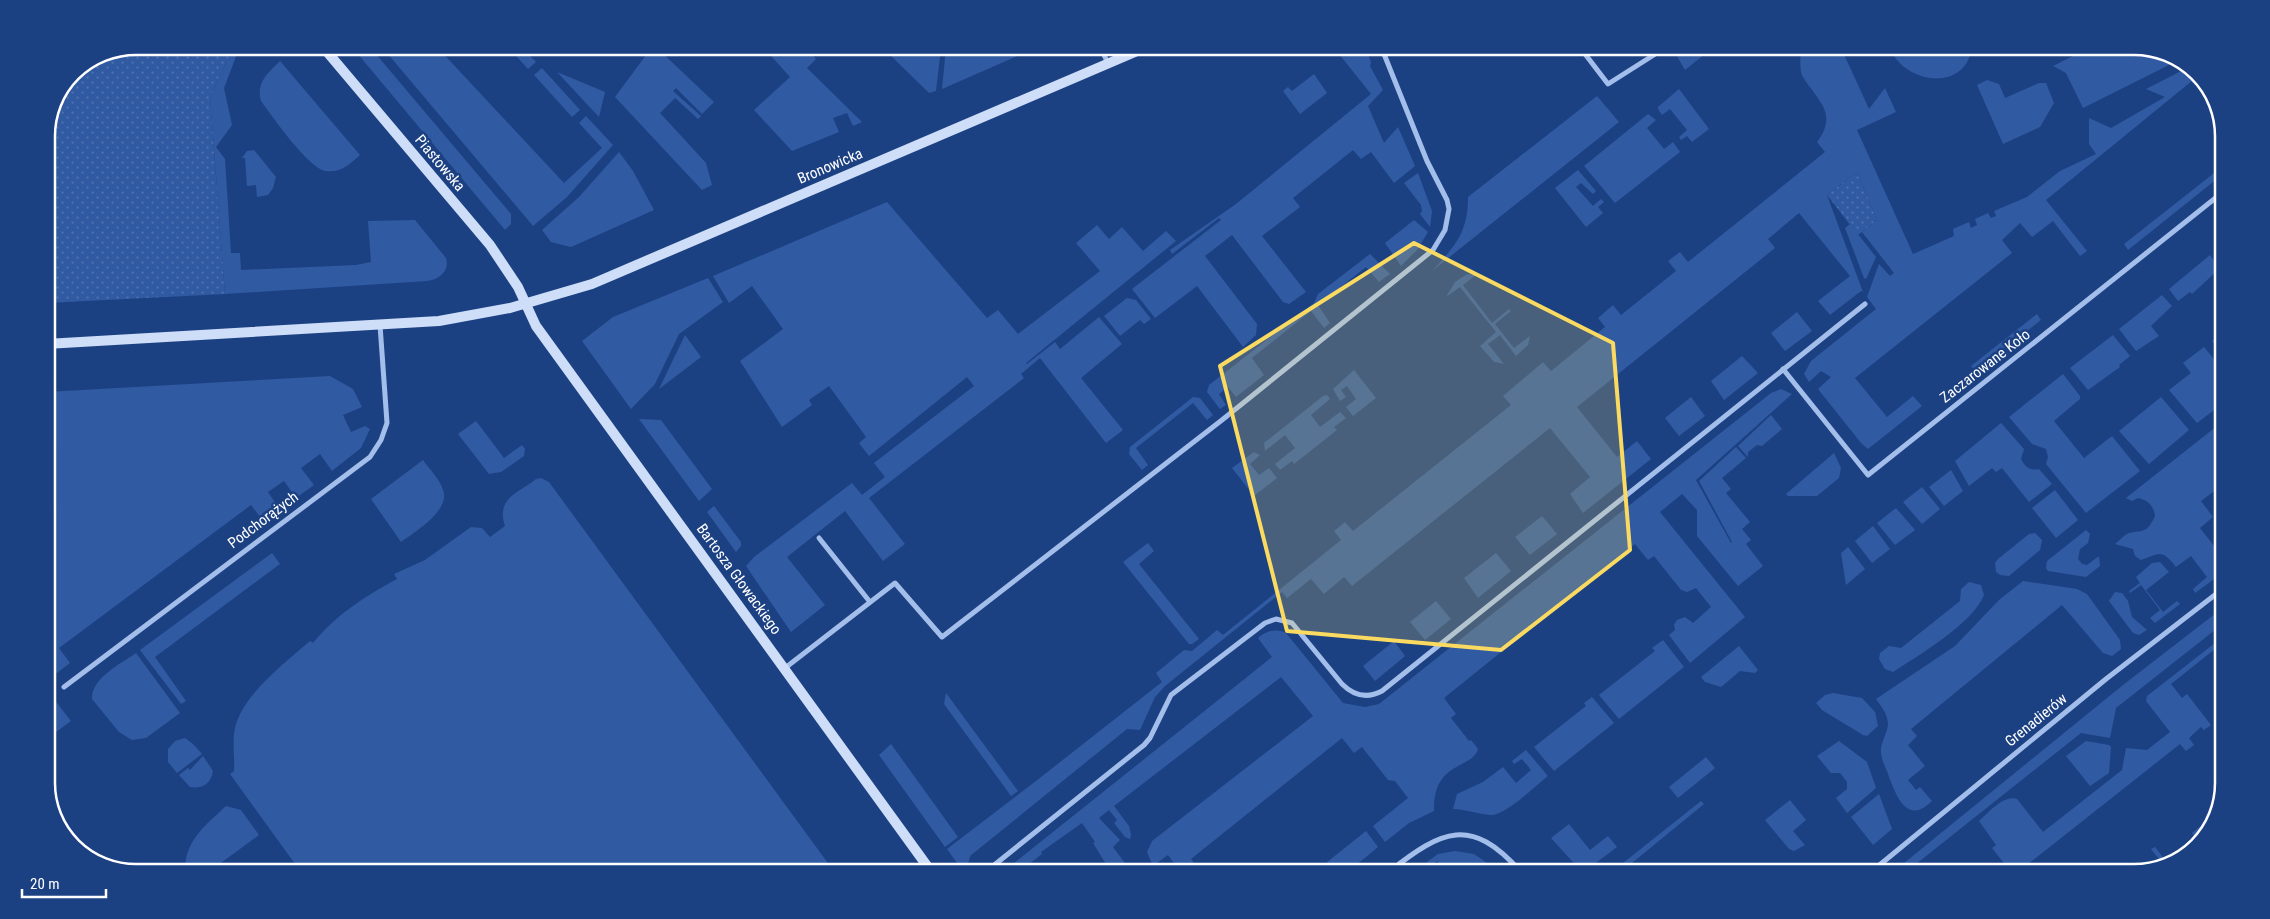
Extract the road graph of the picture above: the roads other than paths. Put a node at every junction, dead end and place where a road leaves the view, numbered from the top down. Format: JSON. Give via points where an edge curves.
{"nodes":[{"id":1,"x":330,"y":55,"type":"edge"},
{"id":2,"x":1104,"y":55,"type":"edge"},
{"id":3,"x":1127,"y":55,"type":"edge"},
{"id":4,"x":1384,"y":55,"type":"edge"},
{"id":5,"x":1586,"y":55,"type":"edge"},
{"id":6,"x":1654,"y":55,"type":"edge"},
{"id":7,"x":1108,"y":63,"type":"junction"},
{"id":8,"x":2215,"y":198,"type":"edge"},
{"id":9,"x":526,"y":304,"type":"junction"},
{"id":10,"x":1865,"y":304,"type":"dead end"},
{"id":11,"x":380,"y":325,"type":"junction"},
{"id":12,"x":55,"y":343,"type":"edge"},
{"id":13,"x":1783,"y":369,"type":"junction"},
{"id":14,"x":819,"y":538,"type":"dead end"},
{"id":15,"x":2215,"y":595,"type":"edge"},
{"id":16,"x":870,"y":602,"type":"junction"},
{"id":17,"x":785,"y":668,"type":"junction"},
{"id":18,"x":64,"y":687,"type":"dead end"},
{"id":19,"x":926,"y":864,"type":"edge"},
{"id":20,"x":995,"y":864,"type":"edge"},
{"id":21,"x":1399,"y":864,"type":"edge"},
{"id":22,"x":1514,"y":864,"type":"edge"},
{"id":23,"x":1881,"y":864,"type":"edge"}],
"edges":[{"from":1,"to":9,"type":"street","name":"Piastowska","via":[[490,245]]},
{"from":2,"to":7,"type":"street"},
{"from":3,"to":7,"type":"street","name":"Bronowicka"},
{"from":4,"to":16,"type":"street","via":[[1427,161],[1447,200],[1449,218],[1433,250],[1214,426],[942,637],[895,583]]},
{"from":5,"to":6,"type":"street","via":[[1608,84]]},
{"from":7,"to":9,"type":"street","name":"Bronowicka","via":[[592,284]]},
{"from":8,"to":13,"type":"street","name":"Zaczarowane Koło","via":[[1868,475]]},
{"from":9,"to":11,"type":"street","via":[[439,321]]},
{"from":9,"to":17,"type":"street","name":"Bartosza Głowackiego","via":[[536,326]]},
{"from":10,"to":13,"type":"street"},
{"from":11,"to":12,"type":"street"},
{"from":11,"to":18,"type":"street","name":"Podchorążych","via":[[387,423],[382,440],[370,457]]},
{"from":13,"to":20,"type":"street","via":[[1375,695],[1363,696],[1346,688],[1292,623],[1276,619],[1253,630],[1171,695],[1144,745]]},
{"from":14,"to":16,"type":"street"},
{"from":15,"to":23,"type":"street","name":"Grenadierów","via":[[2106,679]]},
{"from":16,"to":17,"type":"street"},
{"from":17,"to":19,"type":"street","name":"Bartosza Głowackiego"},
{"from":21,"to":22,"type":"street","via":[[1437,838],[1455,835],[1486,841]]}]}
